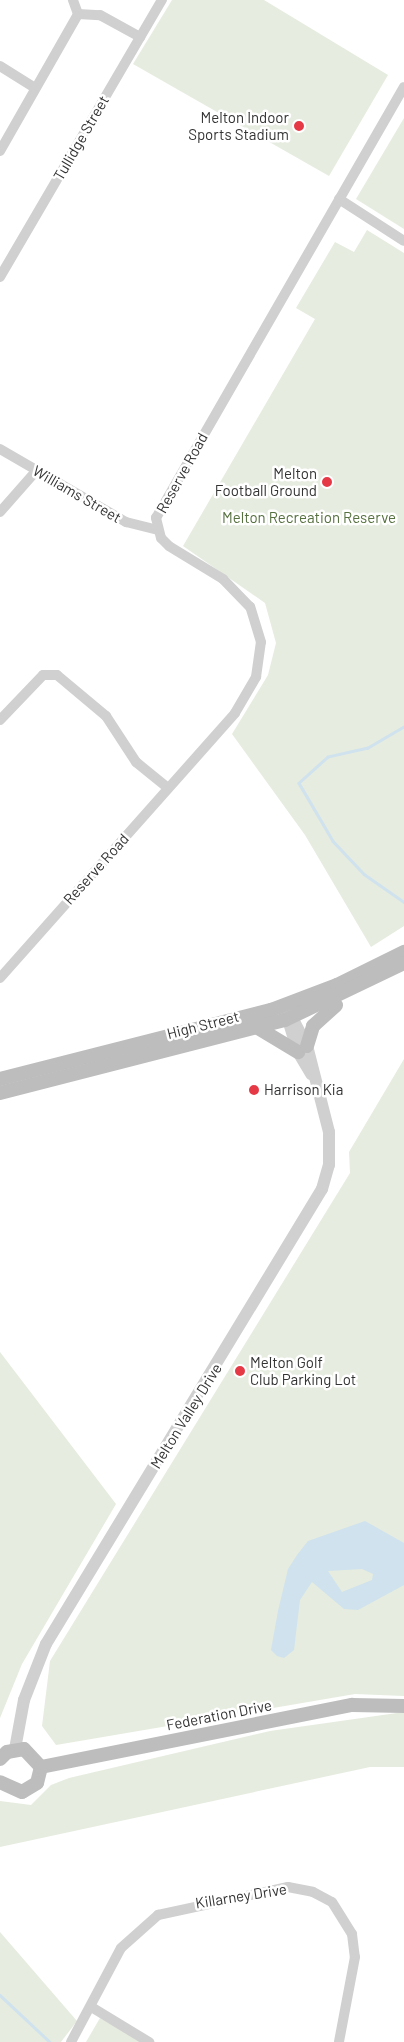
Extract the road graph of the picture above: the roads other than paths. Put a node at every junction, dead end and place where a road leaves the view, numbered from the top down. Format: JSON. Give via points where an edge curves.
{"nodes":[{"id":1,"x":73,"y":0,"type":"edge"},
{"id":2,"x":162,"y":0,"type":"edge"},
{"id":3,"x":78,"y":14,"type":"junction"},
{"id":4,"x":140,"y":36,"type":"junction"},
{"id":5,"x":0,"y":66,"type":"edge"},
{"id":6,"x":404,"y":87,"type":"edge"},
{"id":7,"x":35,"y":88,"type":"junction"},
{"id":8,"x":0,"y":151,"type":"edge"},
{"id":9,"x":339,"y":199,"type":"junction"},
{"id":10,"x":404,"y":241,"type":"edge"},
{"id":11,"x":0,"y":277,"type":"edge"},
{"id":12,"x":0,"y":449,"type":"edge"},
{"id":13,"x":36,"y":471,"type":"junction"},
{"id":14,"x":0,"y":512,"type":"edge"},
{"id":15,"x":157,"y":530,"type":"junction"},
{"id":16,"x":0,"y":720,"type":"edge"},
{"id":17,"x":168,"y":788,"type":"junction"},
{"id":18,"x":404,"y":952,"type":"edge"},
{"id":19,"x":404,"y":963,"type":"edge"},
{"id":20,"x":378,"y":977,"type":"junction"},
{"id":21,"x":0,"y":978,"type":"edge"},
{"id":22,"x":285,"y":1006,"type":"junction"},
{"id":23,"x":290,"y":1019,"type":"junction"},
{"id":24,"x":258,"y":1028,"type":"junction"},
{"id":25,"x":302,"y":1049,"type":"junction"},
{"id":26,"x":0,"y":1079,"type":"edge"},
{"id":27,"x":0,"y":1093,"type":"edge"},
{"id":28,"x":404,"y":1706,"type":"edge"},
{"id":29,"x":15,"y":1748,"type":"junction"},
{"id":30,"x":0,"y":1759,"type":"edge"},
{"id":31,"x":40,"y":1767,"type":"junction"},
{"id":32,"x":0,"y":1782,"type":"edge"},
{"id":33,"x":93,"y":2008,"type":"junction"},
{"id":34,"x":71,"y":2042,"type":"edge"},
{"id":35,"x":149,"y":2042,"type":"edge"},
{"id":36,"x":339,"y":2042,"type":"edge"}],
"edges":[{"from":1,"to":3,"type":"street"},
{"from":2,"to":4,"type":"street","name":"Tullidge Street"},
{"from":3,"to":4,"type":"street","via":[[100,15]]},
{"from":3,"to":7,"type":"street"},
{"from":4,"to":11,"type":"street","name":"Tullidge Street"},
{"from":5,"to":7,"type":"street"},
{"from":6,"to":9,"type":"street","name":"Reserve Road"},
{"from":7,"to":8,"type":"street"},
{"from":9,"to":10,"type":"street"},
{"from":9,"to":15,"type":"street","name":"Reserve Road","via":[[163,504]]},
{"from":12,"to":13,"type":"street","name":"Williams Street"},
{"from":13,"to":14,"type":"street"},
{"from":13,"to":15,"type":"street","name":"Williams Street","via":[[126,522]]},
{"from":15,"to":17,"type":"street","name":"Reserve Road","via":[[169,546],[238,590],[250,607],[261,642],[256,677],[248,694]]},
{"from":16,"to":17,"type":"street","via":[[43,675],[57,675],[106,716],[136,762]]},
{"from":17,"to":21,"type":"street","name":"Reserve Road"},
{"from":18,"to":22,"type":"main road","name":"High Street"},
{"from":19,"to":20,"type":"main road","name":"High Street"},
{"from":20,"to":23,"type":"main road","name":"High Street"},
{"from":20,"to":25,"type":"main road","via":[[321,1016]]},
{"from":22,"to":23,"type":"street","name":"Melton Valley Drive"},
{"from":22,"to":26,"type":"main road","name":"High Street"},
{"from":23,"to":24,"type":"main road","name":"High Street"},
{"from":23,"to":25,"type":"street","name":"Melton Valley Drive"},
{"from":24,"to":25,"type":"main road"},
{"from":24,"to":27,"type":"main road","name":"High Street"},
{"from":25,"to":29,"type":"street","name":"Melton Valley Drive","via":[[315,1080],[329,1132],[330,1154],[318,1199],[46,1644],[24,1700]]},
{"from":28,"to":31,"type":"main road","name":"Federation Drive","via":[[352,1705]]},
{"from":29,"to":30,"type":"main road"},
{"from":29,"to":31,"type":"main road","via":[[32,1752]]},
{"from":31,"to":32,"type":"main road","via":[[37,1783],[22,1792]]},
{"from":33,"to":34,"type":"street","name":"Killarney Drive"},
{"from":33,"to":35,"type":"street"},
{"from":33,"to":36,"type":"street","name":"Killarney Drive","via":[[121,1948],[158,1915],[203,1902],[302,1888],[332,1902],[352,1934],[355,1957]]}]}
